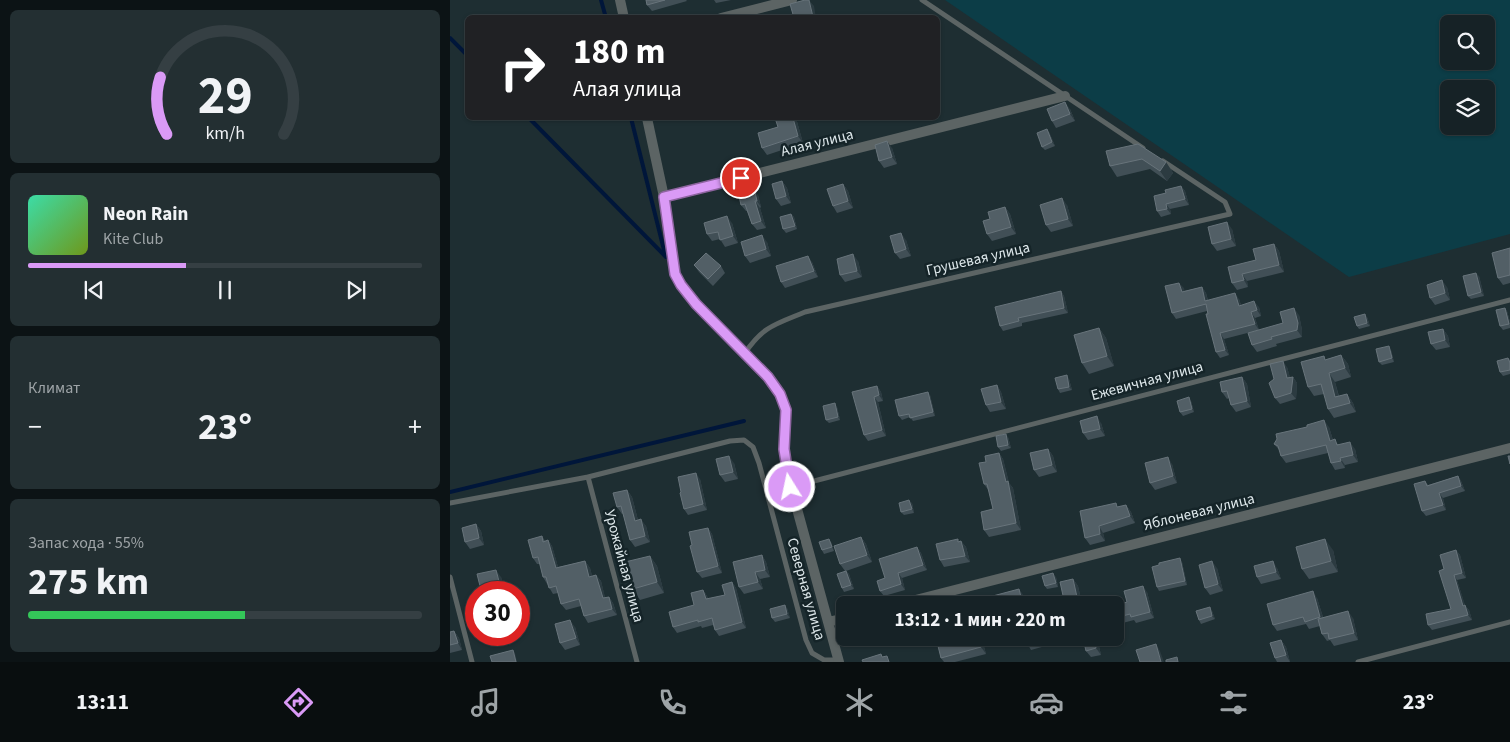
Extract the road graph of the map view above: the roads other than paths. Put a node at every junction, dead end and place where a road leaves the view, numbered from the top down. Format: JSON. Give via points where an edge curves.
{"nodes":[{"id":1,"x":620,"y":0,"type":"edge"},
{"id":2,"x":792,"y":0,"type":"edge"},
{"id":3,"x":922,"y":0,"type":"edge"},
{"id":4,"x":623,"y":15,"type":"edge"},
{"id":5,"x":733,"y":15,"type":"edge"},
{"id":6,"x":1065,"y":96,"type":"junction"},
{"id":7,"x":647,"y":120,"type":"edge"},
{"id":8,"x":1145,"y":149,"type":"edge"},
{"id":9,"x":1161,"y":160,"type":"edge"},
{"id":10,"x":664,"y":197,"type":"junction"},
{"id":11,"x":1510,"y":300,"type":"edge"},
{"id":12,"x":744,"y":354,"type":"junction"},
{"id":13,"x":1510,"y":448,"type":"edge"},
{"id":14,"x":588,"y":477,"type":"junction"},
{"id":15,"x":790,"y":487,"type":"junction"},
{"id":16,"x":450,"y":503,"type":"edge"},
{"id":17,"x":450,"y":577,"type":"edge"},
{"id":18,"x":931,"y":596,"type":"edge"},
{"id":19,"x":836,"y":620,"type":"edge"},
{"id":20,"x":828,"y":622,"type":"junction"},
{"id":21,"x":1510,"y":622,"type":"edge"},
{"id":22,"x":838,"y":661,"type":"edge"},
{"id":23,"x":472,"y":662,"type":"edge"},
{"id":24,"x":637,"y":662,"type":"edge"},
{"id":25,"x":1358,"y":662,"type":"edge"}],
"edges":[{"from":1,"to":4,"type":"street"},
{"from":2,"to":5,"type":"street"},
{"from":3,"to":6,"type":"lane"},
{"from":6,"to":8,"type":"lane"},
{"from":6,"to":10,"type":"street","name":"Алая улица"},
{"from":7,"to":10,"type":"street"},
{"from":9,"to":12,"type":"lane","name":"Грушевая улица","via":[[1225,202],[1230,214],[805,312],[767,328]]},
{"from":10,"to":12,"type":"street","via":[[675,274],[696,304]]},
{"from":11,"to":15,"type":"lane","name":"Ежевичная улица"},
{"from":12,"to":15,"type":"street","via":[[768,377],[786,410],[784,449]]},
{"from":13,"to":18,"type":"street","name":"Яблоневая улица"},
{"from":14,"to":16,"type":"lane"},
{"from":14,"to":22,"type":"lane","name":"Северная улица","via":[[744,440],[753,447],[759,463],[806,640],[812,653],[824,660]]},
{"from":14,"to":24,"type":"lane","name":"Урожайная улица"},
{"from":15,"to":20,"type":"street"},
{"from":17,"to":23,"type":"lane"},
{"from":19,"to":20,"type":"street"},
{"from":20,"to":22,"type":"street"},
{"from":21,"to":25,"type":"lane"}]}
